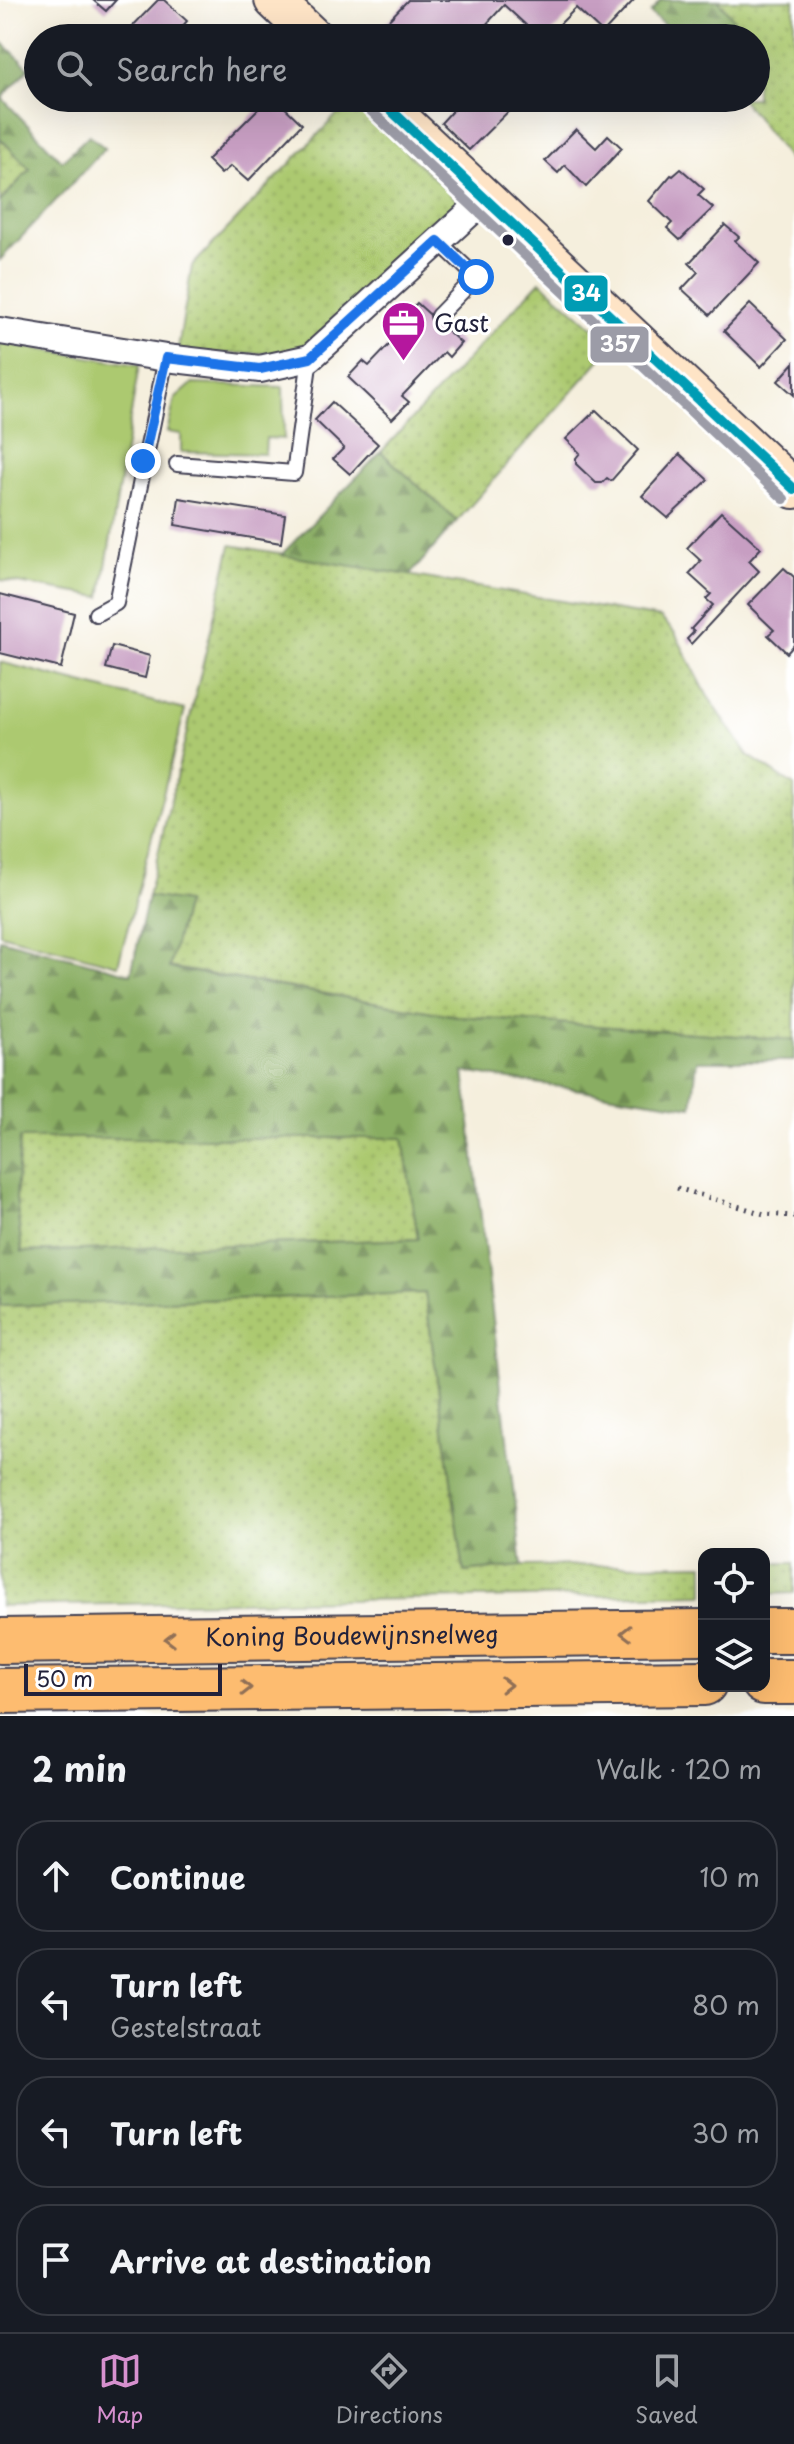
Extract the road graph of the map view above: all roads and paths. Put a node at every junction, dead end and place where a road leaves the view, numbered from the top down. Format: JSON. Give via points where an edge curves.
{"nodes":[{"id":1,"x":274,"y":0,"type":"edge"},
{"id":2,"x":299,"y":24,"type":"edge"},
{"id":3,"x":393,"y":112,"type":"edge"},
{"id":4,"x":485,"y":199,"type":"junction"},
{"id":5,"x":438,"y":241,"type":"junction"},
{"id":6,"x":438,"y":316,"type":"dead end"},
{"id":7,"x":0,"y":331,"type":"edge"},
{"id":8,"x":166,"y":358,"type":"junction"},
{"id":9,"x":310,"y":358,"type":"junction"},
{"id":10,"x":177,"y":464,"type":"dead end"},
{"id":11,"x":794,"y":489,"type":"edge"},
{"id":12,"x":96,"y":614,"type":"dead end"},
{"id":13,"x":677,"y":1188,"type":"dead end"},
{"id":14,"x":794,"y":1216,"type":"edge"},
{"id":15,"x":770,"y":1631,"type":"edge"},
{"id":16,"x":794,"y":1631,"type":"edge"},
{"id":17,"x":698,"y":1632,"type":"edge"},
{"id":18,"x":0,"y":1641,"type":"edge"},
{"id":19,"x":770,"y":1682,"type":"edge"},
{"id":20,"x":794,"y":1682,"type":"edge"},
{"id":21,"x":698,"y":1683,"type":"edge"},
{"id":22,"x":0,"y":1691,"type":"edge"}],
"edges":[{"from":1,"to":2,"type":"main road"},
{"from":3,"to":4,"type":"main road"},
{"from":4,"to":5,"type":"street"},
{"from":4,"to":11,"type":"main road"},
{"from":5,"to":6,"type":"lane","via":[[476,277]]},
{"from":5,"to":9,"type":"street"},
{"from":7,"to":8,"type":"street"},
{"from":8,"to":9,"type":"street","via":[[260,369]]},
{"from":8,"to":12,"type":"lane","via":[[116,603]]},
{"from":9,"to":10,"type":"lane","via":[[294,473]]},
{"from":13,"to":14,"type":"path","via":[[764,1214]]},
{"from":15,"to":16,"type":"highway"},
{"from":17,"to":18,"type":"highway","name":"Koning Boudewijnsnelweg","one_way":true},
{"from":19,"to":20,"type":"highway"},
{"from":22,"to":21,"type":"highway","name":"Koning Boudewijnsnelweg","one_way":true}]}
